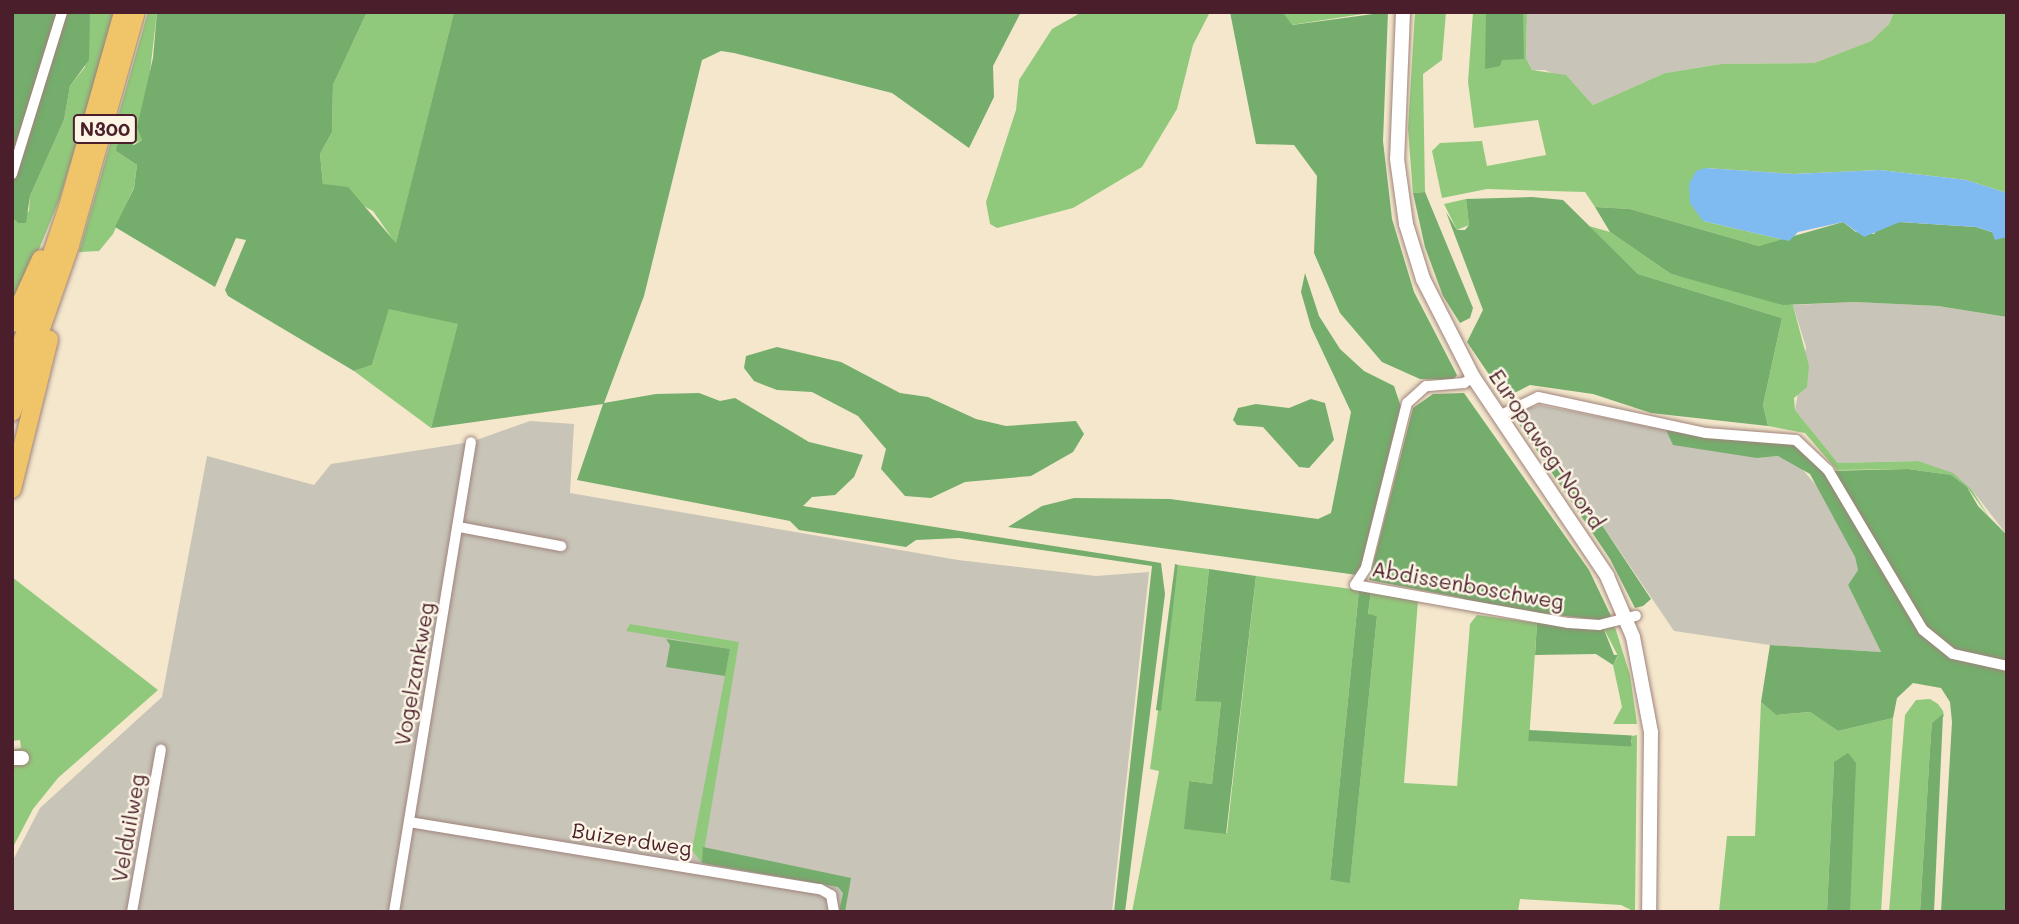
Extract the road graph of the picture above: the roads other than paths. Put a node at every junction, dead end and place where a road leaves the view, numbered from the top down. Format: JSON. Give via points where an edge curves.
{"nodes":[{"id":1,"x":62,"y":12,"type":"edge"},
{"id":2,"x":123,"y":12,"type":"edge"},
{"id":3,"x":136,"y":12,"type":"edge"},
{"id":4,"x":1402,"y":12,"type":"edge"},
{"id":5,"x":12,"y":174,"type":"edge"},
{"id":6,"x":68,"y":207,"type":"junction"},
{"id":7,"x":70,"y":245,"type":"junction"},
{"id":8,"x":12,"y":323,"type":"edge"},
{"id":9,"x":12,"y":372,"type":"edge"},
{"id":10,"x":1473,"y":377,"type":"junction"},
{"id":11,"x":12,"y":412,"type":"edge"},
{"id":12,"x":1499,"y":416,"type":"junction"},
{"id":13,"x":471,"y":442,"type":"dead end"},
{"id":14,"x":12,"y":489,"type":"edge"},
{"id":15,"x":459,"y":527,"type":"junction"},
{"id":16,"x":561,"y":546,"type":"dead end"},
{"id":17,"x":1631,"y":617,"type":"junction"},
{"id":18,"x":2007,"y":666,"type":"edge"},
{"id":19,"x":161,"y":750,"type":"dead end"},
{"id":20,"x":409,"y":822,"type":"junction"},
{"id":21,"x":132,"y":912,"type":"edge"},
{"id":22,"x":394,"y":912,"type":"edge"},
{"id":23,"x":834,"y":912,"type":"edge"},
{"id":24,"x":1649,"y":912,"type":"edge"}],
"edges":[{"from":1,"to":5,"type":"street"},
{"from":2,"to":6,"type":"highway","number":"N300"},
{"from":3,"to":7,"type":"highway","number":"N300"},
{"from":4,"to":10,"type":"street","name":"Europaweg-Noord","via":[[1396,125],[1406,224],[1431,299]]},
{"from":6,"to":8,"type":"highway","number":"N300"},
{"from":6,"to":9,"type":"highway","number":"N300"},
{"from":7,"to":11,"type":"highway","number":"N300"},
{"from":7,"to":14,"type":"highway","number":"N300"},
{"from":10,"to":12,"type":"street","name":"Europaweg-Noord"},
{"from":10,"to":17,"type":"street","name":"Abdissenboschweg","via":[[1464,383],[1426,386],[1407,403],[1366,568],[1355,585],[1569,623],[1599,625]]},
{"from":12,"to":17,"type":"street","name":"Europaweg-Noord","via":[[1579,529]]},
{"from":12,"to":18,"type":"street","via":[[1538,397],[1706,433],[1796,440],[1828,470],[1923,630],[1953,654]]},
{"from":13,"to":15,"type":"street","name":"Vogelzankweg"},
{"from":15,"to":16,"type":"street"},
{"from":15,"to":20,"type":"street","name":"Vogelzankweg"},
{"from":17,"to":24,"type":"street","name":"Europaweg-Noord","via":[[1651,732]]},
{"from":19,"to":21,"type":"street","name":"Velduilweg"},
{"from":20,"to":22,"type":"street","name":"Vogelzankweg"},
{"from":20,"to":23,"type":"street","name":"Buizerdweg","via":[[820,889],[831,895]]}]}
